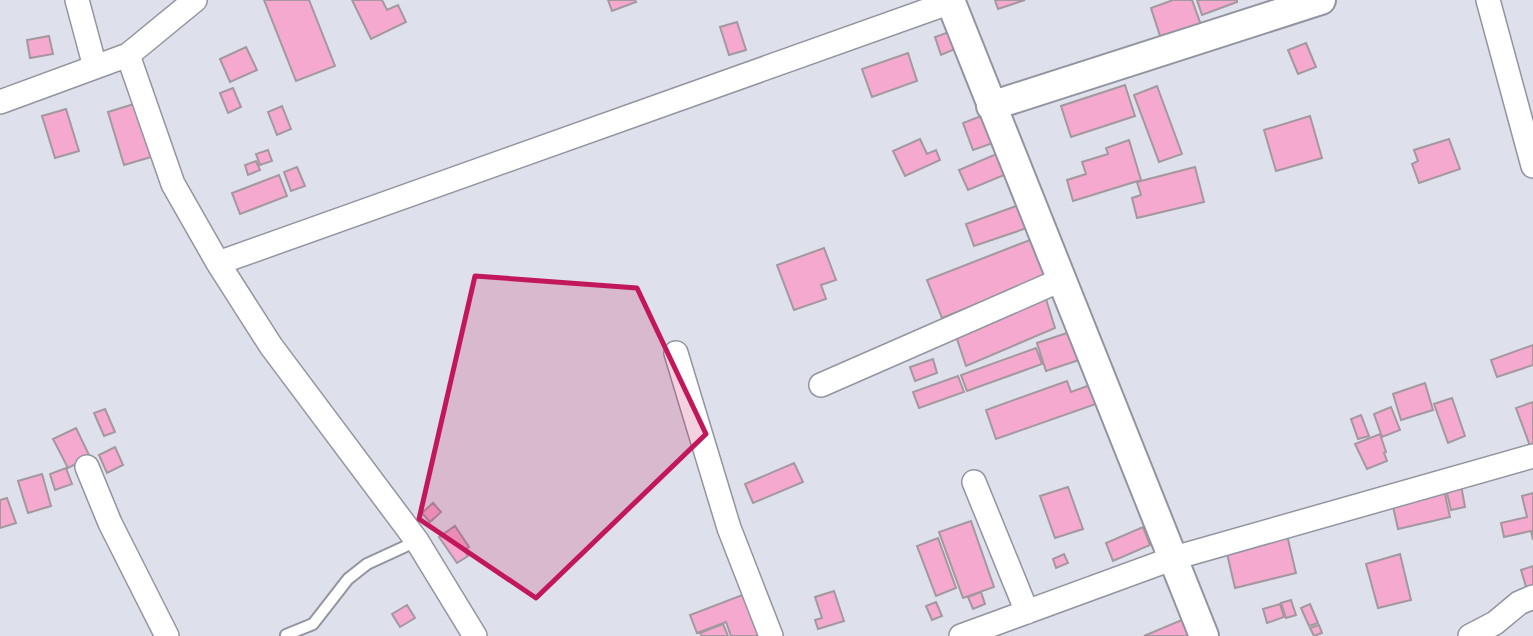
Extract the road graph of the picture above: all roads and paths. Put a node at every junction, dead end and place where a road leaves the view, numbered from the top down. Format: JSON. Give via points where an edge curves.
{"nodes":[{"id":1,"x":77,"y":0,"type":"edge"},
{"id":2,"x":195,"y":0,"type":"edge"},
{"id":3,"x":1321,"y":0,"type":"edge"},
{"id":4,"x":1488,"y":0,"type":"edge"},
{"id":5,"x":951,"y":1,"type":"edge"},
{"id":6,"x":128,"y":55,"type":"junction"},
{"id":7,"x":95,"y":67,"type":"junction"},
{"id":8,"x":0,"y":102,"type":"edge"},
{"id":9,"x":991,"y":106,"type":"junction"},
{"id":10,"x":1533,"y":166,"type":"edge"},
{"id":11,"x":218,"y":263,"type":"junction"},
{"id":12,"x":1063,"y":279,"type":"junction"},
{"id":13,"x":676,"y":354,"type":"dead end"},
{"id":14,"x":821,"y":385,"type":"dead end"},
{"id":15,"x":1533,"y":456,"type":"edge"},
{"id":16,"x":87,"y":467,"type":"dead end"},
{"id":17,"x":974,"y":482,"type":"dead end"},
{"id":18,"x":417,"y":541,"type":"junction"},
{"id":19,"x":1174,"y":558,"type":"junction"},
{"id":20,"x":1533,"y":597,"type":"edge"},
{"id":21,"x":1027,"y":612,"type":"junction"},
{"id":22,"x":286,"y":635,"type":"edge"},
{"id":23,"x":167,"y":636,"type":"edge"},
{"id":24,"x":475,"y":636,"type":"edge"},
{"id":25,"x":771,"y":636,"type":"edge"},
{"id":26,"x":961,"y":636,"type":"edge"},
{"id":27,"x":1204,"y":636,"type":"edge"},
{"id":28,"x":1469,"y":636,"type":"edge"}],
"edges":[{"from":1,"to":7,"type":"street"},
{"from":2,"to":6,"type":"street"},
{"from":3,"to":9,"type":"street"},
{"from":4,"to":10,"type":"street"},
{"from":5,"to":9,"type":"street"},
{"from":5,"to":11,"type":"street"},
{"from":6,"to":7,"type":"street"},
{"from":6,"to":11,"type":"street","via":[[173,184]]},
{"from":7,"to":8,"type":"street"},
{"from":9,"to":12,"type":"street"},
{"from":11,"to":18,"type":"street","via":[[271,346]]},
{"from":12,"to":14,"type":"street"},
{"from":12,"to":19,"type":"street"},
{"from":13,"to":25,"type":"street","via":[[729,528]]},
{"from":15,"to":19,"type":"street"},
{"from":16,"to":23,"type":"street"},
{"from":17,"to":21,"type":"street"},
{"from":18,"to":22,"type":"lane","via":[[367,564],[348,579],[313,624]]},
{"from":18,"to":24,"type":"street"},
{"from":19,"to":21,"type":"street"},
{"from":19,"to":27,"type":"street"},
{"from":20,"to":28,"type":"street"},
{"from":21,"to":26,"type":"street"}]}
